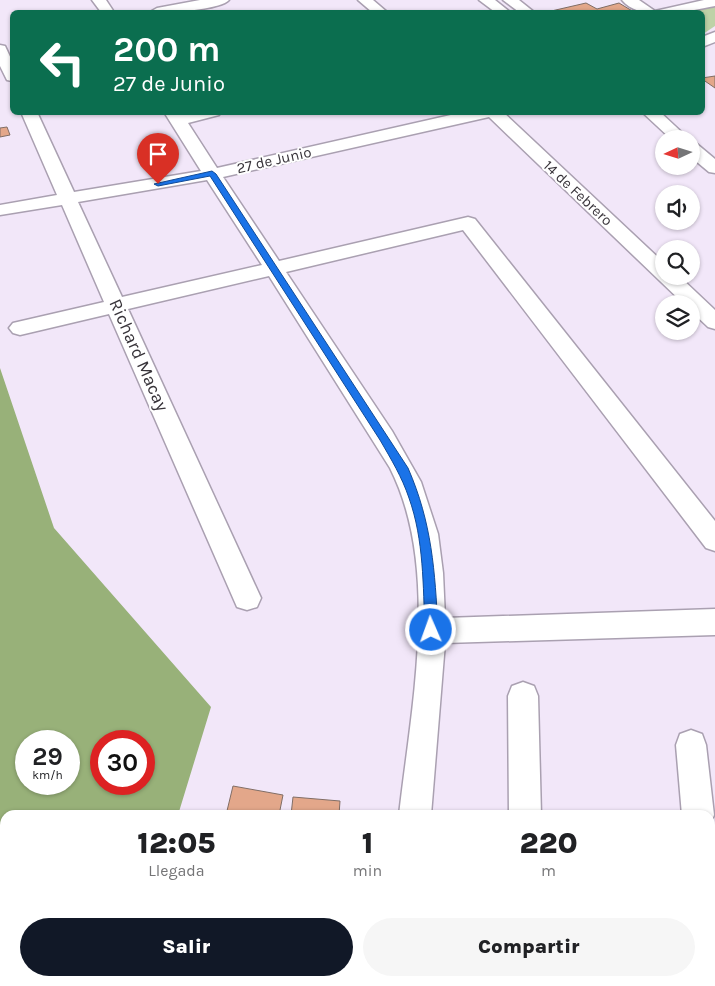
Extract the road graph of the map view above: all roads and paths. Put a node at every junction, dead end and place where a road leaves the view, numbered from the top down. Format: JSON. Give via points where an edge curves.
{"nodes":[{"id":1,"x":222,"y":0,"type":"edge"},
{"id":2,"x":365,"y":0,"type":"edge"},
{"id":3,"x":486,"y":0,"type":"edge"},
{"id":4,"x":510,"y":0,"type":"edge"},
{"id":5,"x":630,"y":0,"type":"edge"},
{"id":6,"x":715,"y":2,"type":"edge"},
{"id":7,"x":168,"y":10,"type":"edge"},
{"id":8,"x":378,"y":10,"type":"edge"},
{"id":9,"x":500,"y":10,"type":"edge"},
{"id":10,"x":524,"y":10,"type":"edge"},
{"id":11,"x":647,"y":10,"type":"edge"},
{"id":12,"x":672,"y":10,"type":"edge"},
{"id":13,"x":0,"y":49,"type":"edge"},
{"id":14,"x":10,"y":72,"type":"edge"},
{"id":15,"x":29,"y":115,"type":"edge"},
{"id":16,"x":475,"y":115,"type":"edge"},
{"id":17,"x":496,"y":115,"type":"edge"},
{"id":18,"x":653,"y":115,"type":"edge"},
{"id":19,"x":175,"y":116,"type":"edge"},
{"id":20,"x":671,"y":130,"type":"edge"},
{"id":21,"x":700,"y":156,"type":"edge"},
{"id":22,"x":715,"y":168,"type":"edge"},
{"id":23,"x":212,"y":174,"type":"junction"},
{"id":24,"x":68,"y":200,"type":"junction"},
{"id":25,"x":0,"y":210,"type":"edge"},
{"id":26,"x":655,"y":265,"type":"edge"},
{"id":27,"x":274,"y":268,"type":"junction"},
{"id":28,"x":676,"y":285,"type":"edge"},
{"id":29,"x":117,"y":306,"type":"junction"},
{"id":30,"x":715,"y":322,"type":"edge"},
{"id":31,"x":20,"y":328,"type":"dead end"},
{"id":32,"x":715,"y":540,"type":"edge"},
{"id":33,"x":248,"y":598,"type":"dead end"},
{"id":34,"x":715,"y":622,"type":"edge"},
{"id":35,"x":431,"y":630,"type":"junction"},
{"id":36,"x":523,"y":696,"type":"dead end"},
{"id":37,"x":690,"y":745,"type":"dead end"},
{"id":38,"x":415,"y":810,"type":"edge"},
{"id":39,"x":525,"y":810,"type":"edge"},
{"id":40,"x":697,"y":810,"type":"edge"}],
"edges":[{"from":1,"to":7,"type":"street"},
{"from":2,"to":8,"type":"street"},
{"from":3,"to":9,"type":"street"},
{"from":4,"to":10,"type":"street"},
{"from":5,"to":11,"type":"street"},
{"from":6,"to":12,"type":"street"},
{"from":13,"to":14,"type":"street"},
{"from":15,"to":24,"type":"street","name":"Richard Macay"},
{"from":16,"to":23,"type":"street","name":"27 de Junio"},
{"from":17,"to":26,"type":"street","name":"14 de Febrero"},
{"from":18,"to":20,"type":"street"},
{"from":19,"to":23,"type":"street"},
{"from":21,"to":22,"type":"street"},
{"from":23,"to":24,"type":"street","name":"27 de Junio"},
{"from":23,"to":27,"type":"street"},
{"from":24,"to":25,"type":"street","name":"27 de Junio"},
{"from":24,"to":29,"type":"street","name":"Richard Macay"},
{"from":27,"to":29,"type":"street"},
{"from":27,"to":32,"type":"street","via":[[468,223]]},
{"from":27,"to":35,"type":"street","via":[[402,468],[415,498],[424,534]]},
{"from":28,"to":30,"type":"street"},
{"from":29,"to":31,"type":"street"},
{"from":29,"to":33,"type":"street","name":"Richard Macay"},
{"from":34,"to":35,"type":"street"},
{"from":35,"to":38,"type":"street"},
{"from":36,"to":39,"type":"street"},
{"from":37,"to":40,"type":"street"}]}
